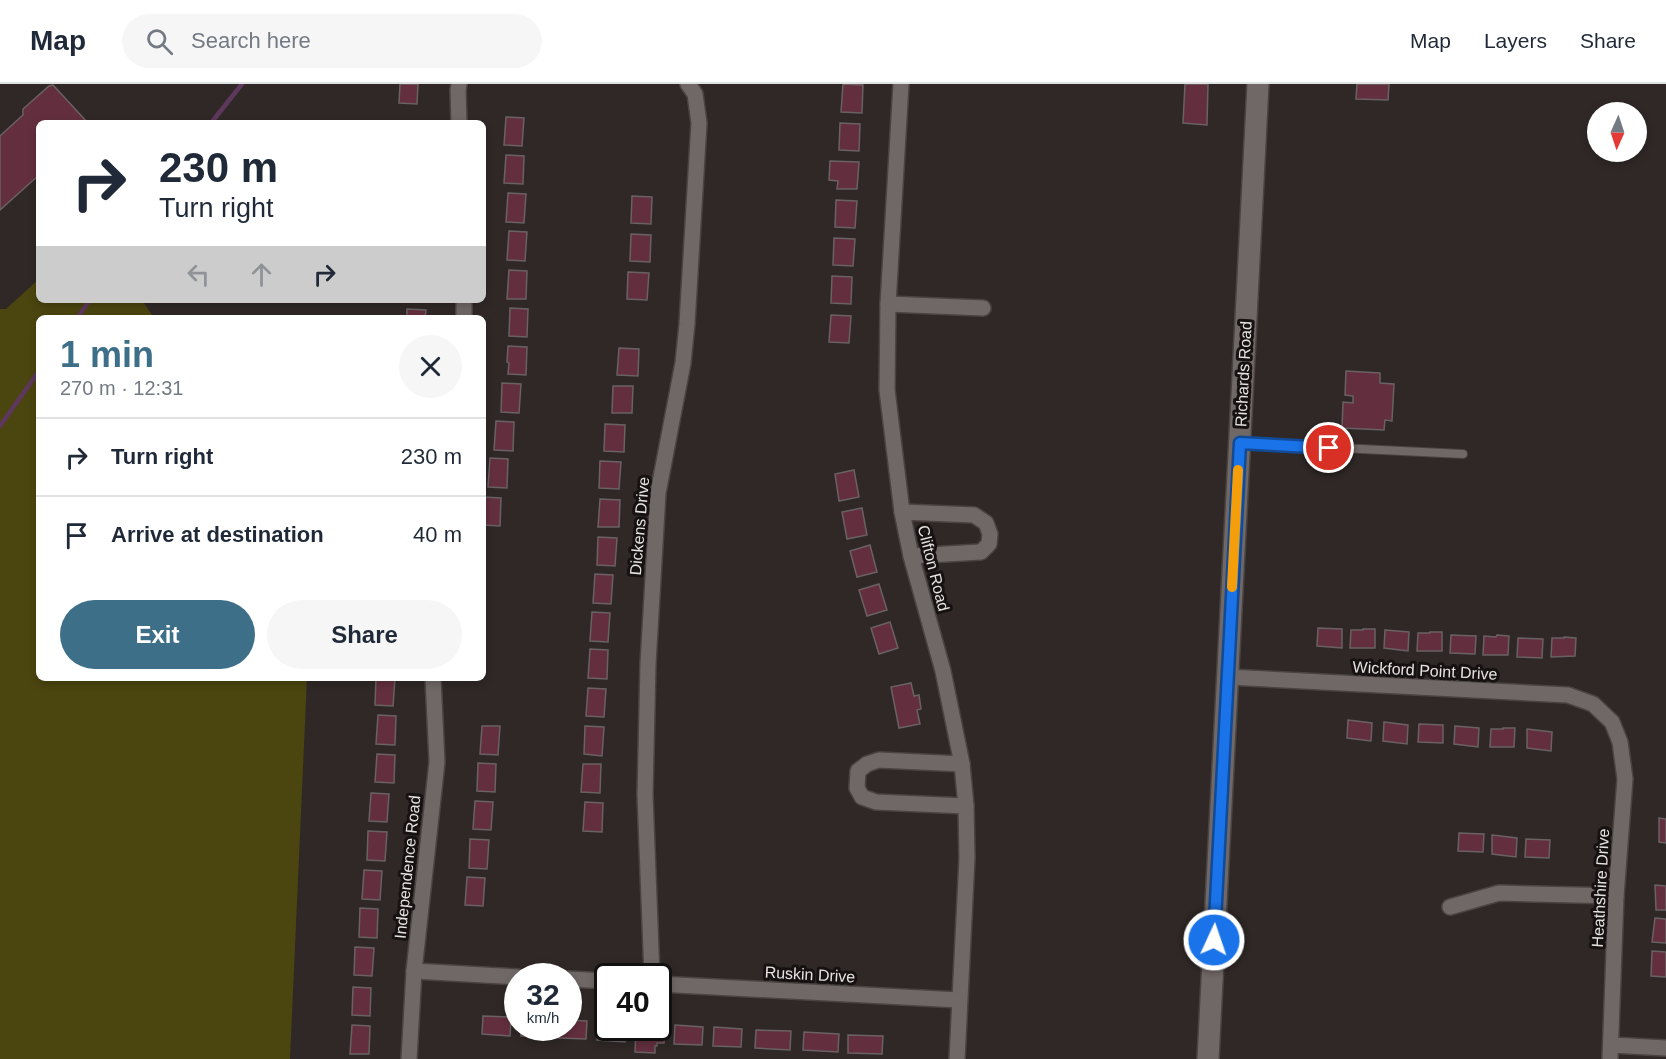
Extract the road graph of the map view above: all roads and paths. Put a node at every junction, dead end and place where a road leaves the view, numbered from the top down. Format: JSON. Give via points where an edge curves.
{"nodes":[{"id":1,"x":459,"y":84,"type":"edge"},
{"id":2,"x":687,"y":84,"type":"edge"},
{"id":3,"x":901,"y":84,"type":"edge"},
{"id":4,"x":1258,"y":84,"type":"edge"},
{"id":5,"x":459,"y":120,"type":"edge"},
{"id":6,"x":888,"y":304,"type":"junction"},
{"id":7,"x":983,"y":308,"type":"dead end"},
{"id":8,"x":1240,"y":443,"type":"junction"},
{"id":9,"x":1463,"y":454,"type":"dead end"},
{"id":10,"x":902,"y":512,"type":"junction"},
{"id":11,"x":911,"y":556,"type":"junction"},
{"id":12,"x":1228,"y":678,"type":"junction"},
{"id":13,"x":433,"y":681,"type":"edge"},
{"id":14,"x":1612,"y":722,"type":"joint"},
{"id":15,"x":962,"y":764,"type":"junction"},
{"id":16,"x":966,"y":806,"type":"junction"},
{"id":17,"x":1616,"y":896,"type":"junction"},
{"id":18,"x":1450,"y":907,"type":"dead end"},
{"id":19,"x":651,"y":963,"type":"edge"},
{"id":20,"x":414,"y":971,"type":"junction"},
{"id":21,"x":504,"y":975,"type":"edge"},
{"id":22,"x":672,"y":985,"type":"edge"},
{"id":23,"x":959,"y":1000,"type":"junction"},
{"id":24,"x":1666,"y":1048,"type":"edge"},
{"id":25,"x":1610,"y":1052,"type":"edge"},
{"id":26,"x":409,"y":1059,"type":"edge"},
{"id":27,"x":957,"y":1059,"type":"edge"},
{"id":28,"x":1208,"y":1059,"type":"edge"}],
"edges":[{"from":1,"to":5,"type":"street"},
{"from":2,"to":19,"type":"street","name":"Dickens Drive","via":[[695,94],[699,123],[687,324],[658,493],[648,664],[645,795]]},
{"from":3,"to":6,"type":"street","name":"Clifton Road"},
{"from":4,"to":8,"type":"street","name":"Richards Road"},
{"from":6,"to":7,"type":"street"},
{"from":6,"to":10,"type":"street","name":"Clifton Road","via":[[886,390]]},
{"from":8,"to":9,"type":"lane"},
{"from":8,"to":12,"type":"street","name":"Richards Road"},
{"from":10,"to":11,"type":"street","name":"Clifton Road"},
{"from":10,"to":11,"type":"street","via":[[974,515],[986,522],[990,534],[989,544],[981,552]]},
{"from":11,"to":15,"type":"street","name":"Clifton Road","via":[[943,671]]},
{"from":12,"to":14,"type":"street","name":"Wickford Point Drive","via":[[1568,695],[1593,704]]},
{"from":12,"to":28,"type":"street","name":"Richards Road"},
{"from":13,"to":20,"type":"street","name":"Independence Road","via":[[437,762]]},
{"from":14,"to":17,"type":"street","name":"Heathshire Drive","via":[[1620,741],[1625,779]]},
{"from":15,"to":16,"type":"street","name":"Clifton Road"},
{"from":15,"to":16,"type":"street","via":[[879,760],[858,771],[857,788],[862,797],[876,802]]},
{"from":16,"to":23,"type":"street","name":"Clifton Road"},
{"from":17,"to":18,"type":"street","via":[[1499,892]]},
{"from":17,"to":25,"type":"street","name":"Heathshire Drive"},
{"from":20,"to":21,"type":"street"},
{"from":20,"to":26,"type":"street","name":"Independence Road"},
{"from":22,"to":23,"type":"street","name":"Ruskin Drive"},
{"from":23,"to":27,"type":"street","name":"Clifton Road"},
{"from":24,"to":25,"type":"street"}]}
